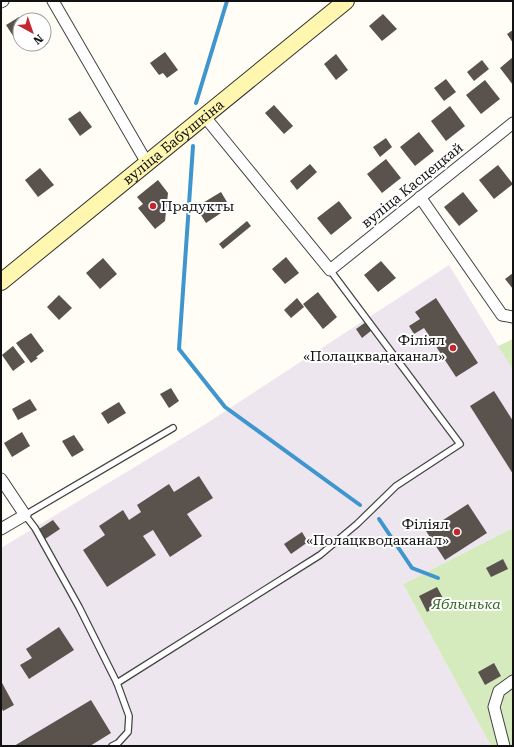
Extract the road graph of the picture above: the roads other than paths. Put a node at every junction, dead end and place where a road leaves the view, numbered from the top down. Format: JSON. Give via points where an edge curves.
{"nodes":[{"id":1,"x":54,"y":1,"type":"edge"},
{"id":2,"x":346,"y":1,"type":"edge"},
{"id":3,"x":205,"y":117,"type":"junction"},
{"id":4,"x":513,"y":123,"type":"edge"},
{"id":5,"x":147,"y":163,"type":"junction"},
{"id":6,"x":420,"y":197,"type":"junction"},
{"id":7,"x":330,"y":270,"type":"junction"},
{"id":8,"x":1,"y":282,"type":"edge"},
{"id":9,"x":513,"y":317,"type":"edge"},
{"id":10,"x":173,"y":428,"type":"dead end"},
{"id":11,"x":1,"y":479,"type":"edge"},
{"id":12,"x":25,"y":515,"type":"junction"},
{"id":13,"x":1,"y":529,"type":"edge"},
{"id":14,"x":513,"y":681,"type":"edge"},
{"id":15,"x":117,"y":683,"type":"junction"},
{"id":16,"x":112,"y":746,"type":"edge"},
{"id":17,"x":504,"y":746,"type":"edge"}],
"edges":[{"from":1,"to":5,"type":"street"},
{"from":2,"to":3,"type":"street","name":"вуліца Бабушкіна"},
{"from":3,"to":5,"type":"street","name":"вуліца Бабушкіна"},
{"from":3,"to":7,"type":"street"},
{"from":4,"to":6,"type":"street","name":"вуліца Касцецкай"},
{"from":5,"to":8,"type":"street","name":"вуліца Бабушкіна"},
{"from":6,"to":7,"type":"street","name":"вуліца Касцецкай"},
{"from":6,"to":9,"type":"street","via":[[502,315]]},
{"from":7,"to":15,"type":"lane","via":[[460,444],[396,486],[320,555]]},
{"from":10,"to":12,"type":"lane"},
{"from":11,"to":12,"type":"street"},
{"from":12,"to":13,"type":"street"},
{"from":12,"to":15,"type":"lane","via":[[35,528],[75,600]]},
{"from":14,"to":17,"type":"street","via":[[499,692],[494,707]]},
{"from":15,"to":16,"type":"lane","via":[[129,716],[128,732]]}]}
